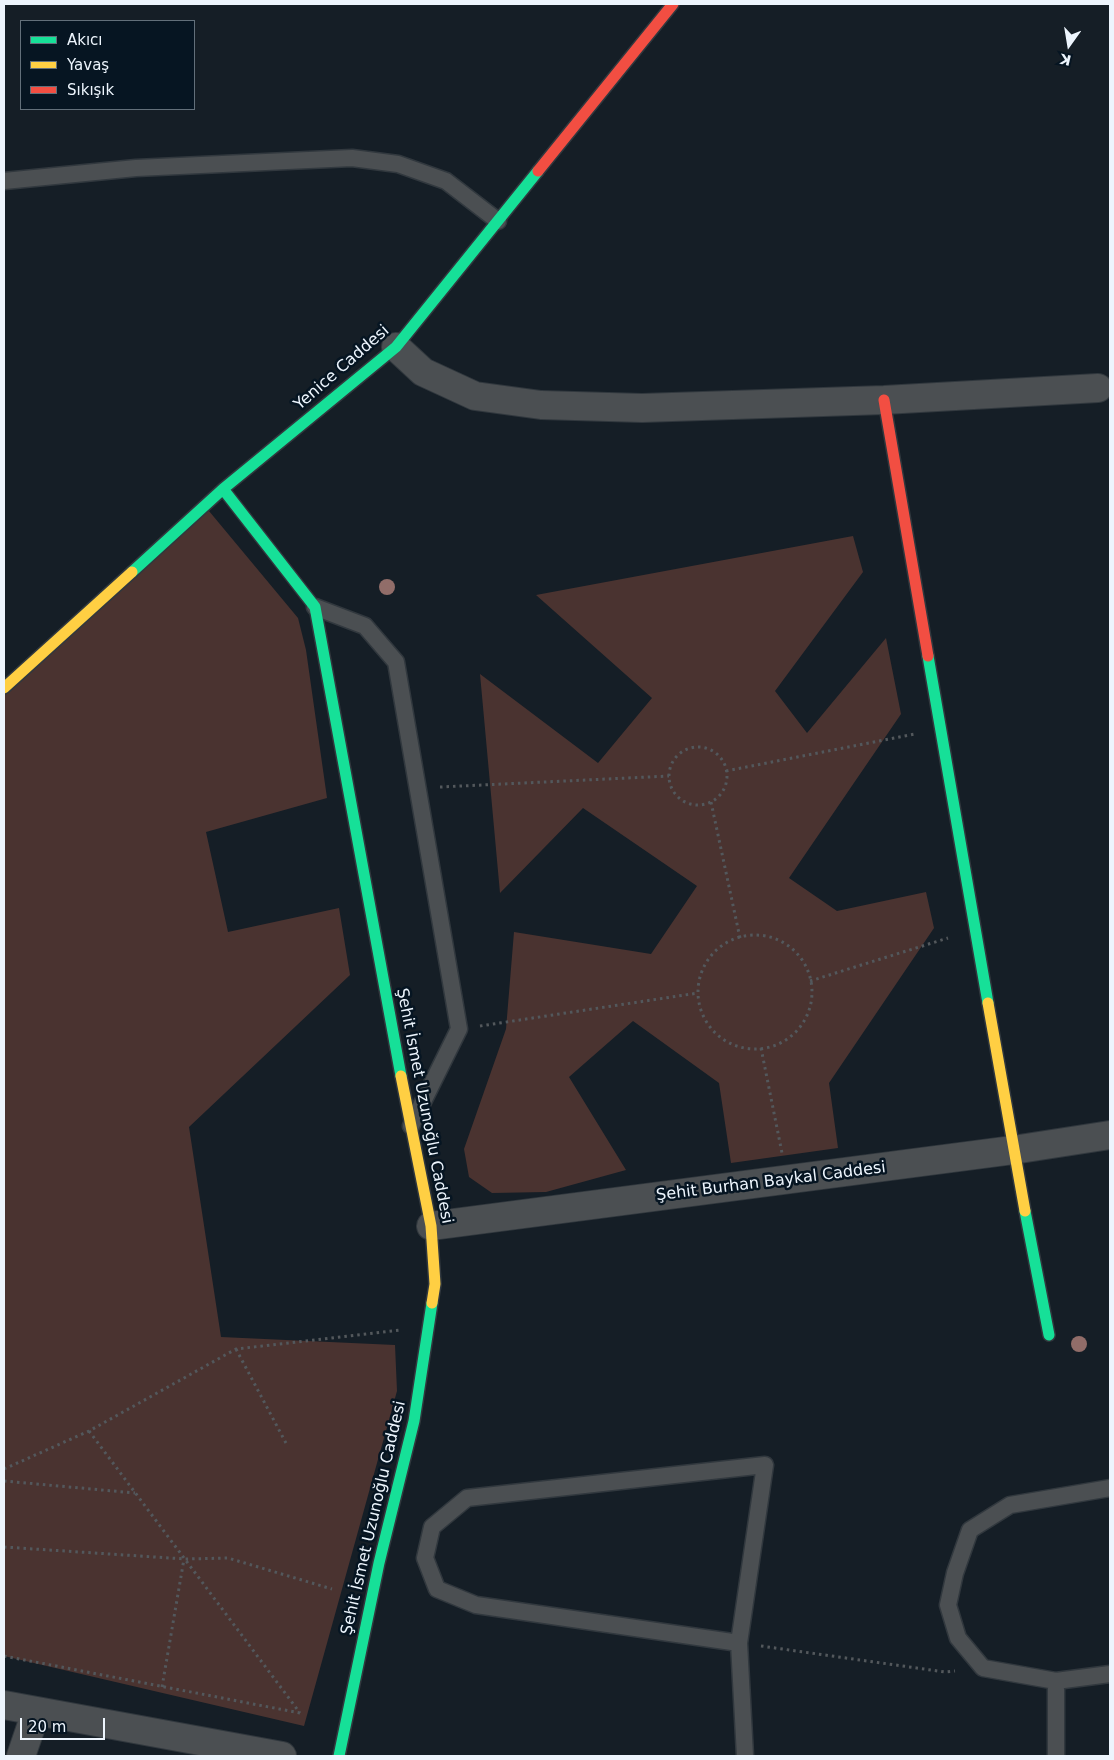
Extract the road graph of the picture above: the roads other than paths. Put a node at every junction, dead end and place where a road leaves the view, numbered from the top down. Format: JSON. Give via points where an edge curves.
{"nodes":[{"id":1,"x":673,"y":4,"type":"edge"},
{"id":2,"x":4,"y":181,"type":"edge"},
{"id":3,"x":498,"y":221,"type":"junction"},
{"id":4,"x":396,"y":347,"type":"junction"},
{"id":5,"x":1098,"y":388,"type":"dead end"},
{"id":6,"x":884,"y":400,"type":"junction"},
{"id":7,"x":223,"y":489,"type":"junction"},
{"id":8,"x":315,"y":607,"type":"junction"},
{"id":9,"x":4,"y":688,"type":"edge"},
{"id":10,"x":410,"y":1128,"type":"junction"},
{"id":11,"x":1110,"y":1135,"type":"edge"},
{"id":12,"x":1013,"y":1150,"type":"junction"},
{"id":13,"x":431,"y":1226,"type":"junction"},
{"id":14,"x":1049,"y":1336,"type":"dead end"},
{"id":15,"x":1110,"y":1488,"type":"edge"},
{"id":16,"x":740,"y":1643,"type":"junction"},
{"id":17,"x":1110,"y":1674,"type":"edge"},
{"id":18,"x":1056,"y":1680,"type":"junction"},
{"id":19,"x":4,"y":1705,"type":"edge"},
{"id":20,"x":36,"y":1712,"type":"junction"},
{"id":21,"x":251,"y":1754,"type":"edge"},
{"id":22,"x":21,"y":1756,"type":"edge"},
{"id":23,"x":282,"y":1756,"type":"edge"},
{"id":24,"x":339,"y":1756,"type":"edge"},
{"id":25,"x":745,"y":1756,"type":"edge"},
{"id":26,"x":1056,"y":1756,"type":"edge"}],
"edges":[{"from":1,"to":3,"type":"street","name":"Yenice Caddesi"},
{"from":2,"to":3,"type":"lane","via":[[136,168],[352,158],[398,164],[446,180]]},
{"from":3,"to":4,"type":"street","name":"Yenice Caddesi"},
{"from":4,"to":6,"type":"street","via":[[423,372],[475,396],[541,405],[642,408]]},
{"from":4,"to":7,"type":"street","name":"Yenice Caddesi"},
{"from":5,"to":6,"type":"street"},
{"from":6,"to":12,"type":"street"},
{"from":7,"to":8,"type":"street","name":"Şehit İsmet Uzunoğlu Caddesi"},
{"from":7,"to":9,"type":"street","name":"Yenice Caddesi"},
{"from":8,"to":10,"type":"street","name":"Şehit İsmet Uzunoğlu Caddesi"},
{"from":8,"to":10,"type":"lane","via":[[365,626],[396,662],[459,1029]]},
{"from":10,"to":13,"type":"street","name":"Şehit İsmet Uzunoğlu Caddesi"},
{"from":11,"to":12,"type":"street","name":"Şehit Burhan Baykal Caddesi"},
{"from":12,"to":13,"type":"street","name":"Şehit Burhan Baykal Caddesi"},
{"from":12,"to":14,"type":"street"},
{"from":13,"to":24,"type":"street","name":"Şehit İsmet Uzunoğlu Caddesi","via":[[435,1284],[414,1420],[379,1564]]},
{"from":15,"to":18,"type":"lane","via":[[1010,1505],[970,1530],[955,1573],[948,1605],[958,1638],[983,1668]]},
{"from":16,"to":16,"type":"lane","via":[[765,1465],[467,1498],[432,1527],[425,1558],[437,1588],[476,1605]]},
{"from":16,"to":25,"type":"lane"},
{"from":17,"to":18,"type":"lane"},
{"from":18,"to":26,"type":"lane"},
{"from":19,"to":20,"type":"street"},
{"from":20,"to":21,"type":"street"},
{"from":20,"to":22,"type":"street"},
{"from":21,"to":23,"type":"street"}]}
